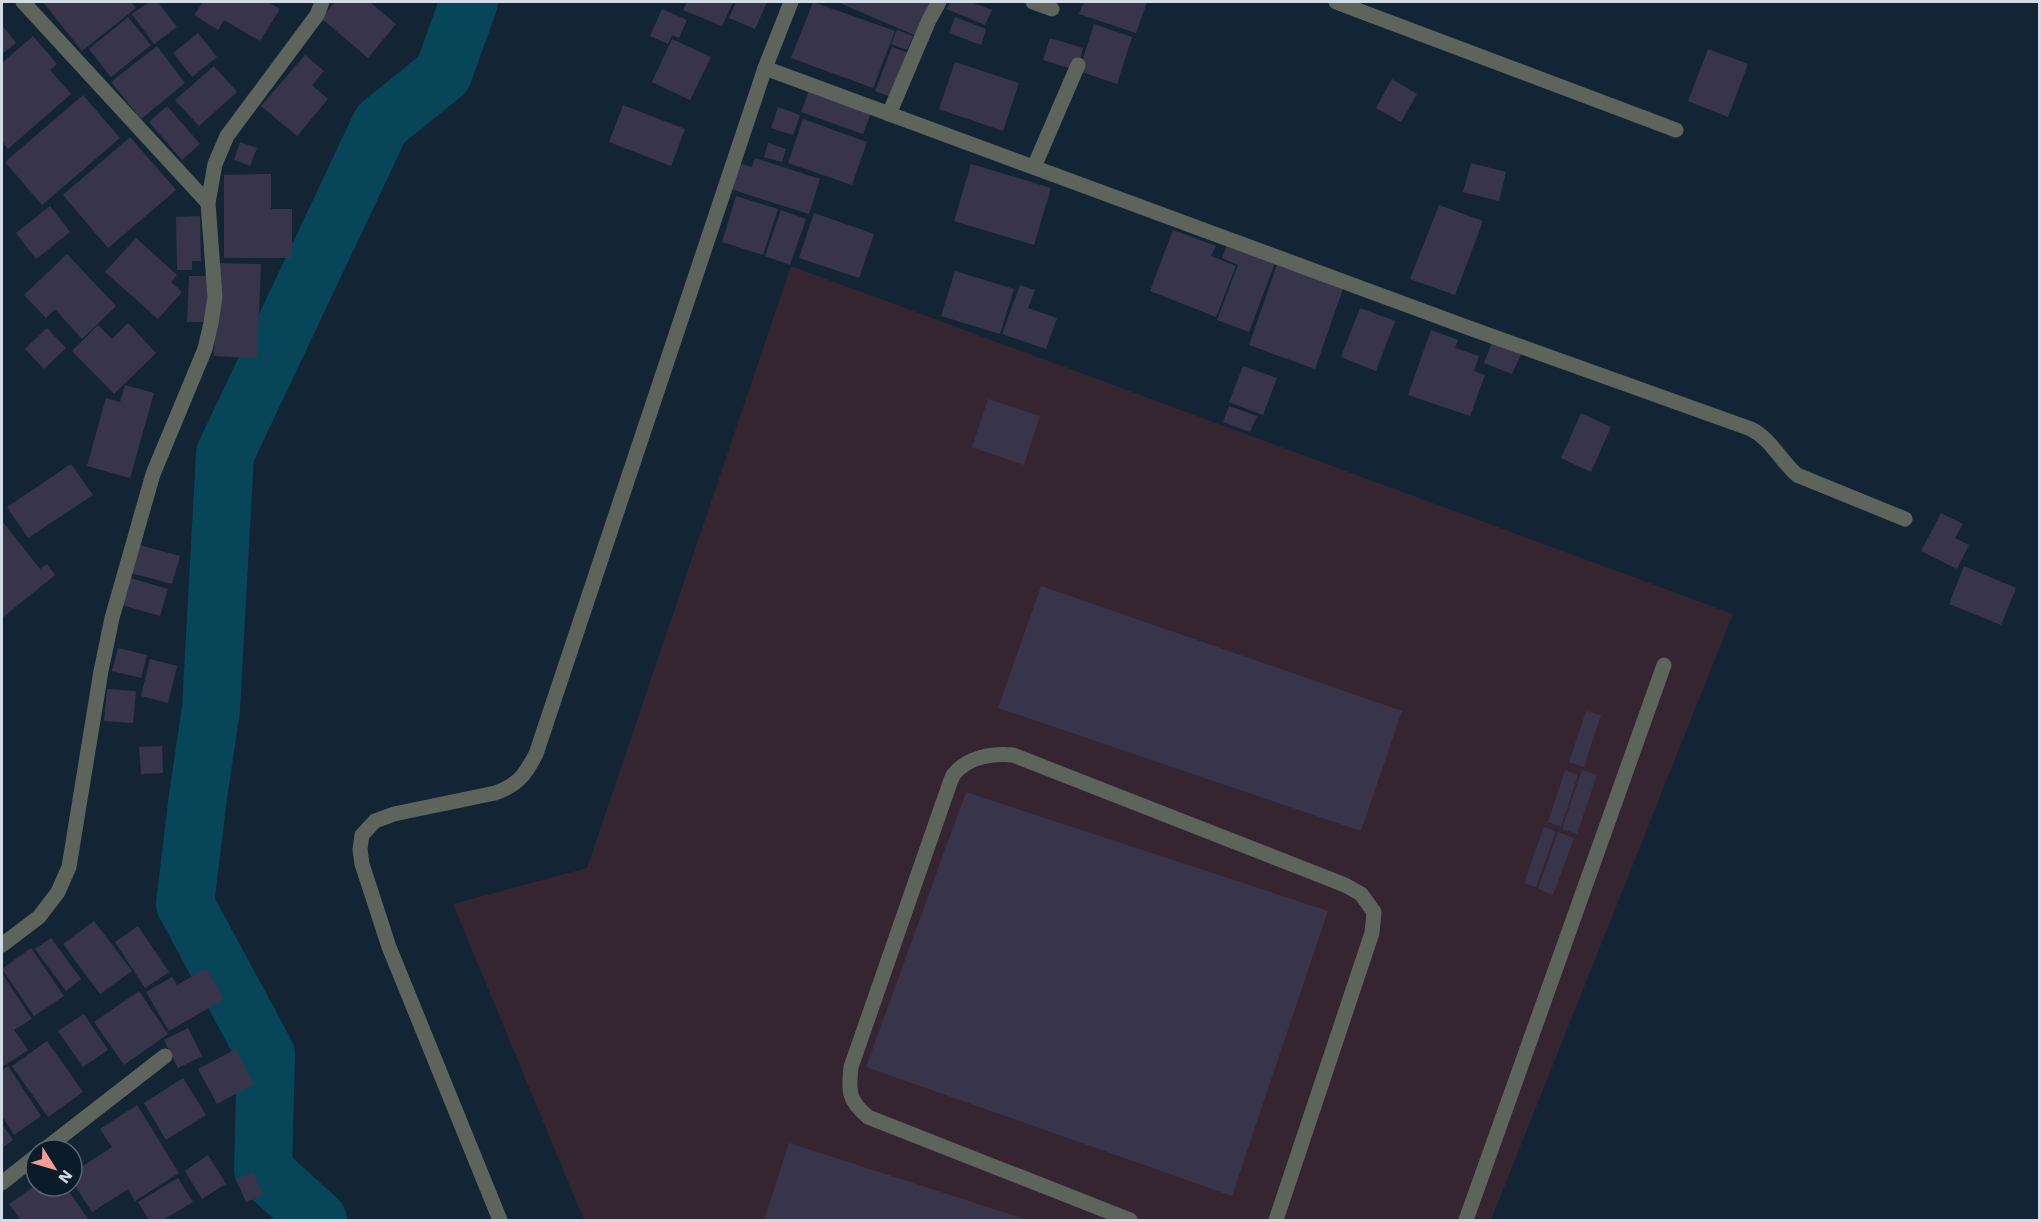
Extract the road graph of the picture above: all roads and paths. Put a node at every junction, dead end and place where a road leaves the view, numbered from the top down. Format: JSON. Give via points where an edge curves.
{"nodes":[{"id":1,"x":23,"y":2,"type":"edge"},
{"id":2,"x":322,"y":2,"type":"edge"},
{"id":3,"x":791,"y":2,"type":"edge"},
{"id":4,"x":939,"y":2,"type":"edge"},
{"id":5,"x":1033,"y":2,"type":"edge"},
{"id":6,"x":1336,"y":2,"type":"edge"},
{"id":7,"x":1052,"y":9,"type":"dead end"},
{"id":8,"x":1078,"y":65,"type":"dead end"},
{"id":9,"x":765,"y":68,"type":"junction"},
{"id":10,"x":890,"y":114,"type":"junction"},
{"id":11,"x":1676,"y":130,"type":"dead end"},
{"id":12,"x":1034,"y":167,"type":"junction"},
{"id":13,"x":208,"y":203,"type":"junction"},
{"id":14,"x":1905,"y":519,"type":"dead end"},
{"id":15,"x":1664,"y":665,"type":"dead end"},
{"id":16,"x":2,"y":945,"type":"edge"},
{"id":17,"x":165,"y":1056,"type":"dead end"},
{"id":18,"x":59,"y":1138,"type":"edge"},
{"id":19,"x":24,"y":1166,"type":"edge"},
{"id":20,"x":2,"y":1183,"type":"edge"},
{"id":21,"x":500,"y":1221,"type":"edge"},
{"id":22,"x":1130,"y":1221,"type":"edge"},
{"id":23,"x":1276,"y":1221,"type":"edge"},
{"id":24,"x":1466,"y":1221,"type":"edge"}],
"edges":[{"from":1,"to":13,"type":"street"},
{"from":2,"to":13,"type":"street","via":[[317,15],[227,136],[215,164]]},
{"from":3,"to":9,"type":"street"},
{"from":4,"to":10,"type":"street"},
{"from":5,"to":7,"type":"street"},
{"from":6,"to":11,"type":"street"},
{"from":8,"to":12,"type":"street"},
{"from":9,"to":10,"type":"street"},
{"from":9,"to":21,"type":"street","via":[[536,754],[525,775],[495,793],[394,814],[375,821],[362,835],[362,864],[389,947]]},
{"from":10,"to":12,"type":"street"},
{"from":12,"to":14,"type":"street","via":[[1751,429],[1762,434],[1797,474]]},
{"from":13,"to":16,"type":"street","via":[[215,297],[212,323],[153,474],[112,618],[69,867],[58,892],[39,917]]},
{"from":15,"to":24,"type":"street"},
{"from":17,"to":18,"type":"street"},
{"from":19,"to":20,"type":"street"},
{"from":22,"to":23,"type":"street","via":[[868,1117],[854,1105],[849,1087],[851,1067],[945,797],[954,775],[985,756],[1013,755],[1346,885],[1361,894],[1374,912],[1372,933]]}]}
